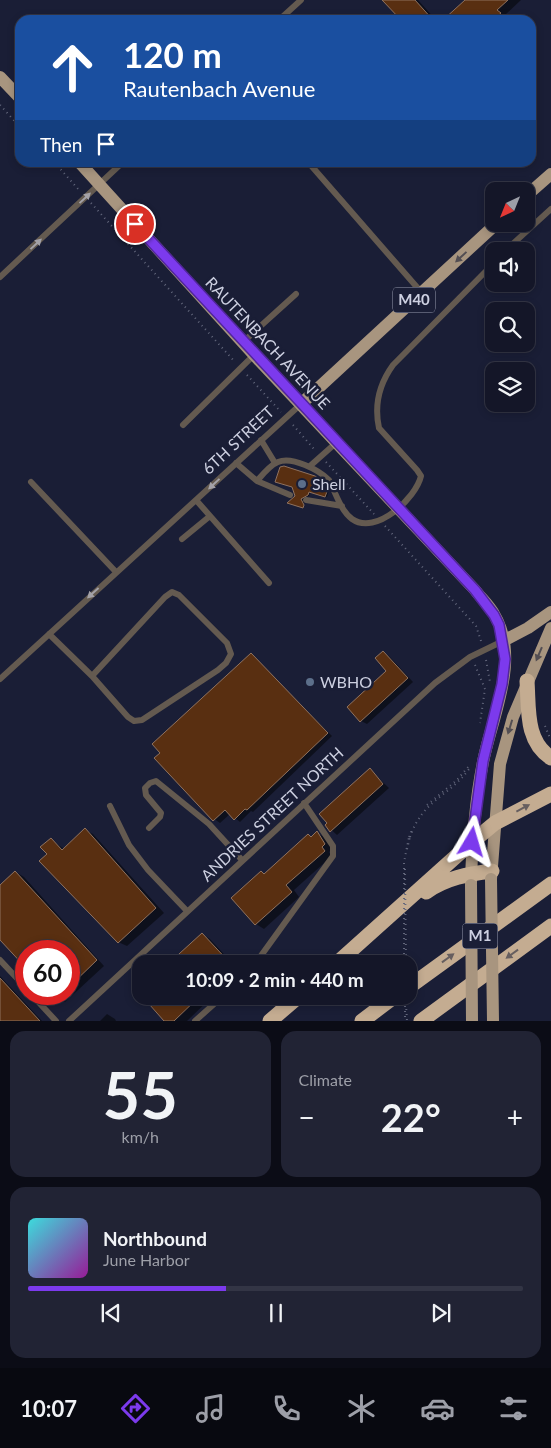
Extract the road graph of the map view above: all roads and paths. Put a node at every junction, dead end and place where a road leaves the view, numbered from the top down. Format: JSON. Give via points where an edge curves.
{"nodes":[{"id":1,"x":301,"y":0,"type":"edge"},
{"id":2,"x":284,"y":15,"type":"edge"},
{"id":3,"x":0,"y":77,"type":"edge"},
{"id":4,"x":15,"y":93,"type":"edge"},
{"id":5,"x":0,"y":105,"type":"edge"},
{"id":6,"x":15,"y":122,"type":"edge"},
{"id":7,"x":59,"y":167,"type":"edge"},
{"id":8,"x":84,"y":167,"type":"edge"},
{"id":9,"x":118,"y":167,"type":"edge"},
{"id":10,"x":312,"y":167,"type":"edge"},
{"id":11,"x":551,"y":174,"type":"edge"},
{"id":12,"x":100,"y":184,"type":"junction"},
{"id":13,"x":535,"y":188,"type":"edge"},
{"id":14,"x":86,"y":197,"type":"junction"},
{"id":15,"x":551,"y":209,"type":"edge"},
{"id":16,"x":487,"y":232,"type":"edge"},
{"id":17,"x":516,"y":242,"type":"edge"},
{"id":18,"x":485,"y":272,"type":"edge"},
{"id":19,"x":0,"y":276,"type":"edge"},
{"id":20,"x":422,"y":292,"type":"junction"},
{"id":21,"x":296,"y":294,"type":"dead end"},
{"id":22,"x":243,"y":342,"type":"junction"},
{"id":23,"x":254,"y":355,"type":"junction"},
{"id":24,"x":239,"y":367,"type":"junction"},
{"id":25,"x":302,"y":404,"type":"junction"},
{"id":26,"x":286,"y":417,"type":"junction"},
{"id":27,"x":183,"y":425,"type":"dead end"},
{"id":28,"x":261,"y":440,"type":"junction"},
{"id":29,"x":337,"y":442,"type":"junction"},
{"id":30,"x":321,"y":457,"type":"junction"},
{"id":31,"x":276,"y":463,"type":"junction"},
{"id":32,"x":236,"y":464,"type":"junction"},
{"id":33,"x":310,"y":466,"type":"junction"},
{"id":34,"x":257,"y":481,"type":"junction"},
{"id":35,"x":31,"y":482,"type":"dead end"},
{"id":36,"x":290,"y":495,"type":"dead end"},
{"id":37,"x":196,"y":500,"type":"junction"},
{"id":38,"x":306,"y":500,"type":"dead end"},
{"id":39,"x":342,"y":506,"type":"junction"},
{"id":40,"x":399,"y":508,"type":"junction"},
{"id":41,"x":210,"y":516,"type":"junction"},
{"id":42,"x":380,"y":521,"type":"junction"},
{"id":43,"x":182,"y":539,"type":"dead end"},
{"id":44,"x":116,"y":572,"type":"junction"},
{"id":45,"x":269,"y":583,"type":"dead end"},
{"id":46,"x":551,"y":612,"type":"edge"},
{"id":47,"x":551,"y":628,"type":"edge"},
{"id":48,"x":49,"y":634,"type":"junction"},
{"id":49,"x":503,"y":641,"type":"junction"},
{"id":50,"x":484,"y":650,"type":"junction"},
{"id":51,"x":470,"y":657,"type":"junction"},
{"id":52,"x":92,"y":676,"type":"junction"},
{"id":53,"x":0,"y":679,"type":"edge"},
{"id":54,"x":527,"y":681,"type":"junction"},
{"id":55,"x":491,"y":686,"type":"dead end"},
{"id":56,"x":479,"y":727,"type":"dead end"},
{"id":57,"x":551,"y":758,"type":"edge"},
{"id":58,"x":472,"y":763,"type":"dead end"},
{"id":59,"x":551,"y":794,"type":"edge"},
{"id":60,"x":304,"y":803,"type":"junction"},
{"id":61,"x":110,"y":806,"type":"dead end"},
{"id":62,"x":495,"y":823,"type":"junction"},
{"id":63,"x":149,"y":828,"type":"dead end"},
{"id":64,"x":472,"y":842,"type":"junction"},
{"id":65,"x":242,"y":860,"type":"junction"},
{"id":66,"x":492,"y":875,"type":"junction"},
{"id":67,"x":471,"y":879,"type":"junction"},
{"id":68,"x":551,"y":884,"type":"edge"},
{"id":69,"x":187,"y":911,"type":"junction"},
{"id":70,"x":551,"y":926,"type":"edge"},
{"id":71,"x":262,"y":955,"type":"edge"},
{"id":72,"x":347,"y":955,"type":"edge"},
{"id":73,"x":348,"y":955,"type":"edge"},
{"id":74,"x":405,"y":955,"type":"edge"},
{"id":75,"x":0,"y":960,"type":"edge"},
{"id":76,"x":15,"y":976,"type":"edge"},
{"id":77,"x":417,"y":981,"type":"edge"},
{"id":78,"x":42,"y":1005,"type":"edge"},
{"id":79,"x":212,"y":1005,"type":"edge"},
{"id":80,"x":288,"y":1005,"type":"edge"},
{"id":81,"x":383,"y":1005,"type":"edge"},
{"id":82,"x":406,"y":1005,"type":"edge"},
{"id":83,"x":56,"y":1020,"type":"edge"},
{"id":84,"x":69,"y":1020,"type":"edge"},
{"id":85,"x":195,"y":1020,"type":"edge"},
{"id":86,"x":270,"y":1020,"type":"edge"},
{"id":87,"x":362,"y":1020,"type":"edge"},
{"id":88,"x":406,"y":1020,"type":"edge"},
{"id":89,"x":421,"y":1020,"type":"edge"},
{"id":90,"x":472,"y":1020,"type":"edge"},
{"id":91,"x":493,"y":1020,"type":"edge"}],
"edges":[{"from":1,"to":2,"type":"lane"},
{"from":3,"to":4,"type":"main road"},
{"from":5,"to":6,"type":"path"},
{"from":7,"to":14,"type":"path"},
{"from":8,"to":12,"type":"main road","name":"RAUTENBACH AVENUE"},
{"from":9,"to":12,"type":"lane"},
{"from":10,"to":20,"type":"lane"},
{"from":11,"to":13,"type":"main road"},
{"from":12,"to":14,"type":"lane"},
{"from":12,"to":22,"type":"main road","name":"RAUTENBACH AVENUE"},
{"from":19,"to":14,"type":"lane","one_way":true},
{"from":14,"to":24,"type":"path"},
{"from":15,"to":17,"type":"lane"},
{"from":16,"to":20,"type":"main road","name":"6TH STREET","number":"M40","one_way":true},
{"from":18,"to":40,"type":"lane","via":[[382,380],[379,428],[421,476],[419,484]]},
{"from":20,"to":25,"type":"main road","name":"6TH STREET","number":"M40"},
{"from":21,"to":22,"type":"lane"},
{"from":22,"to":23,"type":"main road","name":"RAUTENBACH AVENUE"},
{"from":23,"to":24,"type":"lane"},
{"from":23,"to":25,"type":"main road","name":"RAUTENBACH AVENUE"},
{"from":24,"to":26,"type":"path"},
{"from":24,"to":27,"type":"lane"},
{"from":25,"to":26,"type":"lane","name":"6TH STREET"},
{"from":25,"to":29,"type":"main road","name":"RAUTENBACH AVENUE"},
{"from":26,"to":28,"type":"lane","name":"6TH STREET"},
{"from":26,"to":30,"type":"path"},
{"from":28,"to":31,"type":"lane"},
{"from":28,"to":32,"type":"lane","name":"6TH STREET"},
{"from":29,"to":30,"type":"lane"},
{"from":29,"to":40,"type":"main road","name":"RAUTENBACH AVENUE"},
{"from":30,"to":33,"type":"lane"},
{"from":30,"to":42,"type":"path"},
{"from":31,"to":33,"type":"lane","via":[[282,461]]},
{"from":31,"to":34,"type":"lane"},
{"from":32,"to":34,"type":"lane"},
{"from":32,"to":37,"type":"lane","name":"6TH STREET","one_way":true},
{"from":33,"to":39,"type":"lane","via":[[329,481]]},
{"from":34,"to":36,"type":"lane"},
{"from":35,"to":44,"type":"lane"},
{"from":37,"to":41,"type":"lane"},
{"from":37,"to":44,"type":"lane","name":"6TH STREET"},
{"from":38,"to":39,"type":"lane"},
{"from":39,"to":42,"type":"lane","via":[[350,518],[359,522]]},
{"from":40,"to":42,"type":"lane"},
{"from":40,"to":49,"type":"main road","name":"RAUTENBACH AVENUE","via":[[487,605],[499,625]]},
{"from":41,"to":43,"type":"lane"},
{"from":41,"to":45,"type":"lane"},
{"from":42,"to":50,"type":"path","via":[[476,626]]},
{"from":44,"to":48,"type":"lane","name":"6TH STREET","one_way":true},
{"from":46,"to":49,"type":"main road"},
{"from":47,"to":54,"type":"main road","one_way":true},
{"from":48,"to":52,"type":"lane"},
{"from":48,"to":53,"type":"lane","name":"6TH STREET"},
{"from":49,"to":50,"type":"lane","name":"ANDRIES STREET NORTH"},
{"from":49,"to":64,"type":"main road","name":"RAUTENBACH AVENUE","via":[[502,684],[483,761]]},
{"from":50,"to":51,"type":"lane","name":"ANDRIES STREET NORTH"},
{"from":50,"to":55,"type":"path"},
{"from":51,"to":56,"type":"path","via":[[484,688]]},
{"from":51,"to":60,"type":"lane","name":"ANDRIES STREET NORTH","via":[[435,683]]},
{"from":52,"to":52,"type":"lane","via":[[172,592],[226,643],[231,654],[218,670],[142,720],[134,721],[128,717]]},
{"from":54,"to":57,"type":"highway","via":[[531,729],[538,748]]},
{"from":54,"to":62,"type":"main road","one_way":true,"via":[[500,764]]},
{"from":58,"to":74,"type":"path","bridge":true,"via":[[423,809],[415,821],[404,862]]},
{"from":62,"to":59,"type":"highway","one_way":true},
{"from":60,"to":65,"type":"lane","name":"ANDRIES STREET NORTH"},
{"from":60,"to":71,"type":"lane","via":[[333,846],[334,856]]},
{"from":61,"to":69,"type":"lane","via":[[129,844],[148,870]]},
{"from":62,"to":64,"type":"highway"},
{"from":62,"to":66,"type":"main road"},
{"from":63,"to":65,"type":"lane","via":[[161,813],[146,795],[145,788],[156,781],[208,824]]},
{"from":64,"to":67,"type":"main road","name":"RAUTENBACH AVENUE"},
{"from":64,"to":72,"type":"highway"},
{"from":65,"to":69,"type":"lane","name":"ANDRIES STREET NORTH"},
{"from":66,"to":67,"type":"highway"},
{"from":66,"to":91,"type":"main road","bridge":true},
{"from":67,"to":73,"type":"highway","via":[[438,884]]},
{"from":67,"to":90,"type":"main road","name":"RAUTENBACH AVENUE","bridge":true},
{"from":77,"to":68,"type":"highway","number":"M1","one_way":true},
{"from":69,"to":84,"type":"lane","name":"ANDRIES STREET NORTH"},
{"from":70,"to":89,"type":"highway","number":"M1","one_way":true},
{"from":75,"to":76,"type":"lane"},
{"from":78,"to":83,"type":"lane"},
{"from":79,"to":85,"type":"lane"},
{"from":80,"to":86,"type":"highway"},
{"from":81,"to":87,"type":"highway"},
{"from":82,"to":88,"type":"path"}]}
